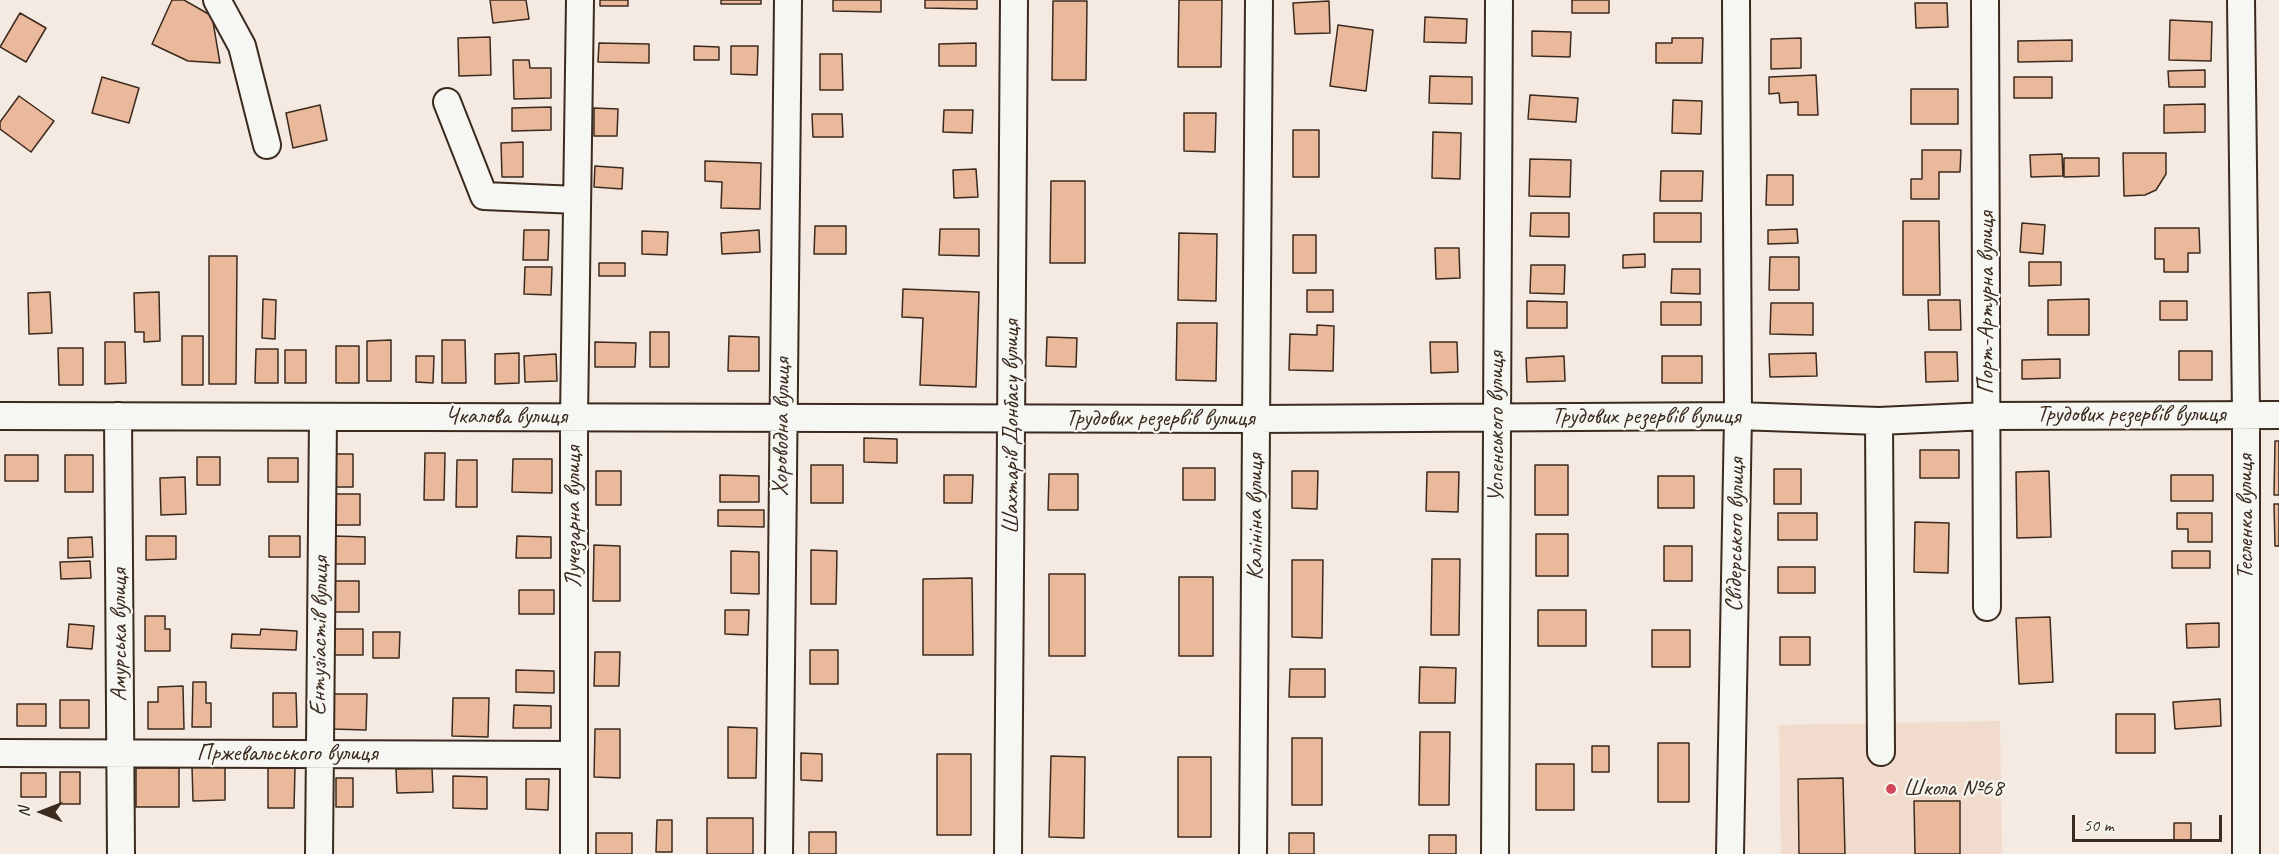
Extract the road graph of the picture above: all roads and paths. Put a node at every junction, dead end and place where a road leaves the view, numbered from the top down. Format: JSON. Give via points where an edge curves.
{"nodes":[{"id":1,"x":217,"y":0,"type":"edge"},
{"id":2,"x":580,"y":0,"type":"edge"},
{"id":3,"x":788,"y":0,"type":"edge"},
{"id":4,"x":1014,"y":0,"type":"edge"},
{"id":5,"x":1259,"y":0,"type":"edge"},
{"id":6,"x":1499,"y":0,"type":"edge"},
{"id":7,"x":1736,"y":0,"type":"edge"},
{"id":8,"x":1985,"y":0,"type":"edge"},
{"id":9,"x":2241,"y":0,"type":"edge"},
{"id":10,"x":447,"y":102,"type":"dead end"},
{"id":11,"x":267,"y":145,"type":"dead end"},
{"id":12,"x":577,"y":200,"type":"junction"},
{"id":13,"x":2246,"y":414,"type":"junction"},
{"id":14,"x":0,"y":416,"type":"edge"},
{"id":15,"x":118,"y":416,"type":"junction"},
{"id":16,"x":1738,"y":416,"type":"junction"},
{"id":17,"x":1987,"y":416,"type":"junction"},
{"id":18,"x":2279,"y":416,"type":"edge"},
{"id":19,"x":323,"y":417,"type":"junction"},
{"id":20,"x":1497,"y":417,"type":"junction"},
{"id":21,"x":574,"y":418,"type":"junction"},
{"id":22,"x":782,"y":418,"type":"junction"},
{"id":23,"x":1012,"y":419,"type":"junction"},
{"id":24,"x":1256,"y":419,"type":"junction"},
{"id":25,"x":1878,"y":421,"type":"junction"},
{"id":26,"x":1987,"y":607,"type":"dead end"},
{"id":27,"x":1881,"y":752,"type":"dead end"},
{"id":28,"x":0,"y":753,"type":"edge"},
{"id":29,"x":121,"y":753,"type":"junction"},
{"id":30,"x":319,"y":754,"type":"junction"},
{"id":31,"x":574,"y":755,"type":"junction"},
{"id":32,"x":120,"y":854,"type":"edge"},
{"id":33,"x":319,"y":854,"type":"edge"},
{"id":34,"x":574,"y":854,"type":"edge"},
{"id":35,"x":779,"y":854,"type":"edge"},
{"id":36,"x":1008,"y":854,"type":"edge"},
{"id":37,"x":1253,"y":854,"type":"edge"},
{"id":38,"x":1495,"y":854,"type":"edge"},
{"id":39,"x":1731,"y":854,"type":"edge"},
{"id":40,"x":2246,"y":854,"type":"edge"}],
"edges":[{"from":1,"to":11,"type":"street","via":[[242,46]]},
{"from":2,"to":12,"type":"street","name":"Лучезарна вулиця"},
{"from":3,"to":22,"type":"street","name":"Хороводна вулиця"},
{"from":4,"to":23,"type":"street","name":"Шахтарів Донбасу вулиця"},
{"from":5,"to":24,"type":"street","name":"Калініна вулиця"},
{"from":6,"to":20,"type":"street","name":"Успенського вулиця"},
{"from":7,"to":16,"type":"street","name":"Свідерського вулиця"},
{"from":8,"to":17,"type":"street","name":"Порт-Артурна вулиця"},
{"from":9,"to":13,"type":"street","name":"Тесленка вулиця"},
{"from":10,"to":12,"type":"street","via":[[484,196]]},
{"from":12,"to":21,"type":"street","name":"Лучезарна вулиця"},
{"from":13,"to":17,"type":"street","name":"Трудових резервів вулиця"},
{"from":13,"to":18,"type":"street","name":"Трудових резервів вулиця"},
{"from":13,"to":40,"type":"street","name":"Тесленка вулиця"},
{"from":14,"to":15,"type":"street","name":"Чкалова вулиця"},
{"from":15,"to":19,"type":"street","name":"Чкалова вулиця"},
{"from":15,"to":29,"type":"street","name":"Амурська вулиця"},
{"from":16,"to":20,"type":"street","name":"Трудових резервів вулиця"},
{"from":16,"to":25,"type":"street","name":"Трудових резервів вулиця"},
{"from":16,"to":39,"type":"street","name":"Свідерського вулиця"},
{"from":17,"to":25,"type":"street","name":"Трудових резервів вулиця"},
{"from":17,"to":26,"type":"street","name":"Порт-Артурна вулиця"},
{"from":19,"to":21,"type":"street","name":"Чкалова вулиця"},
{"from":19,"to":30,"type":"street","name":"Ентузіастів вулиця"},
{"from":20,"to":24,"type":"street","name":"Трудових резервів вулиця"},
{"from":20,"to":38,"type":"street","name":"Успенського вулиця"},
{"from":21,"to":22,"type":"street","name":"Чкалова вулиця"},
{"from":21,"to":31,"type":"street","name":"Лучезарна вулиця"},
{"from":22,"to":23,"type":"street","name":"Чкалова вулиця"},
{"from":22,"to":35,"type":"street","name":"Хороводна вулиця"},
{"from":23,"to":24,"type":"street","name":"Трудових резервів вулиця"},
{"from":23,"to":36,"type":"street","name":"Шахтарів Донбасу вулиця"},
{"from":24,"to":37,"type":"street","name":"Калініна вулиця"},
{"from":25,"to":27,"type":"street"},
{"from":28,"to":29,"type":"street","name":"Пржевальського вулиця"},
{"from":29,"to":30,"type":"street","name":"Пржевальського вулиця"},
{"from":29,"to":32,"type":"street","name":"Амурська вулиця"},
{"from":30,"to":31,"type":"street","name":"Пржевальського вулиця"},
{"from":30,"to":33,"type":"street","name":"Ентузіастів вулиця"},
{"from":31,"to":34,"type":"street","name":"Лучезарна вулиця"}]}
